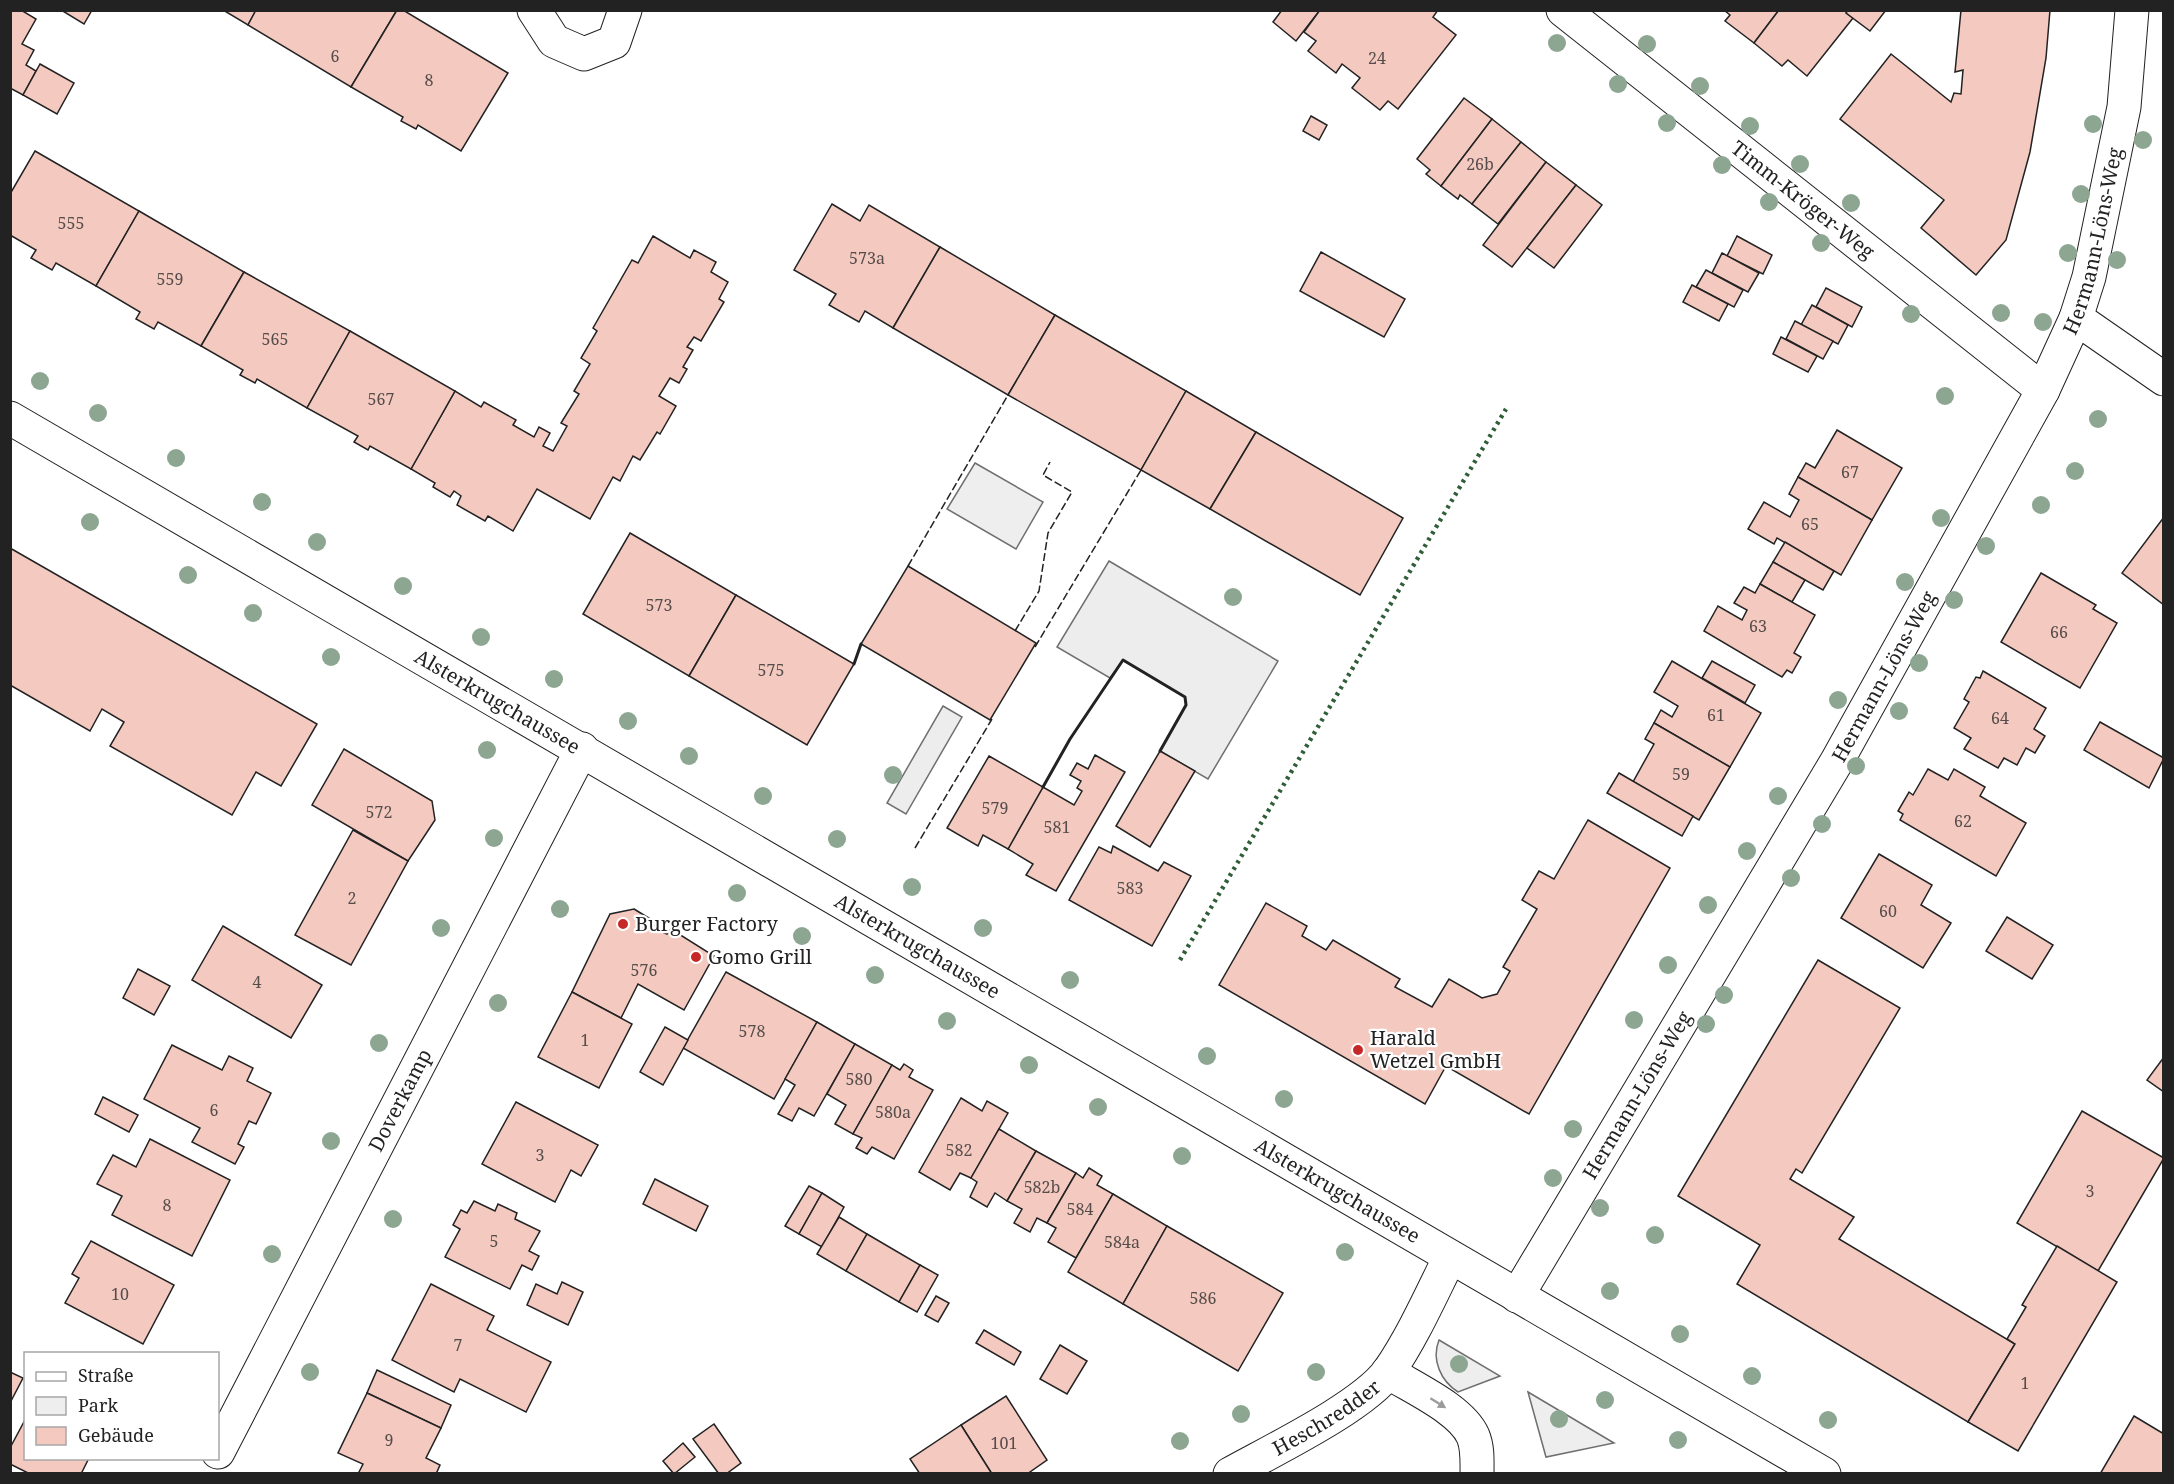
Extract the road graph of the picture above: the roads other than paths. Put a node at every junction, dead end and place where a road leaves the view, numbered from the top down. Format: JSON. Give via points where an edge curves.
{"nodes":[{"id":1,"x":534,"y":10,"type":"edge"},
{"id":2,"x":625,"y":10,"type":"edge"},
{"id":3,"x":1563,"y":10,"type":"edge"},
{"id":4,"x":2132,"y":10,"type":"edge"},
{"id":5,"x":2076,"y":318,"type":"junction"},
{"id":6,"x":2163,"y":379,"type":"edge"},
{"id":7,"x":2043,"y":390,"type":"junction"},
{"id":8,"x":10,"y":418,"type":"edge"},
{"id":9,"x":582,"y":749,"type":"junction"},
{"id":10,"x":1450,"y":1257,"type":"junction"},
{"id":11,"x":1517,"y":1296,"type":"junction"},
{"id":12,"x":1388,"y":1372,"type":"junction"},
{"id":13,"x":219,"y":1450,"type":"edge"},
{"id":14,"x":1230,"y":1473,"type":"edge"},
{"id":15,"x":1477,"y":1473,"type":"edge"},
{"id":16,"x":1824,"y":1473,"type":"edge"}],
"edges":[{"from":1,"to":2,"type":"street","via":[[554,41],[584,54],[614,42]]},
{"from":3,"to":7,"type":"street","name":"Timm-Kröger-Weg"},
{"from":4,"to":5,"type":"street","name":"Hermann-Löns-Weg","via":[[2124,107],[2090,276]]},
{"from":5,"to":6,"type":"street"},
{"from":5,"to":7,"type":"street","name":"Hermann-Löns-Weg"},
{"from":7,"to":11,"type":"street","name":"Hermann-Löns-Weg","via":[[1837,761]]},
{"from":8,"to":9,"type":"street","name":"Alsterkrugchaussee"},
{"from":9,"to":10,"type":"street","name":"Alsterkrugchaussee"},
{"from":9,"to":13,"type":"street","name":"Doverkamp"},
{"from":10,"to":11,"type":"street","name":"Alsterkrugchaussee"},
{"from":10,"to":12,"type":"street"},
{"from":11,"to":16,"type":"street","name":"Alsterkrugchaussee"},
{"from":12,"to":14,"type":"street","name":"Heschredder","via":[[1374,1387],[1325,1421]]},
{"from":12,"to":15,"type":"street","one_way":true,"via":[[1464,1423],[1477,1450]]}]}
